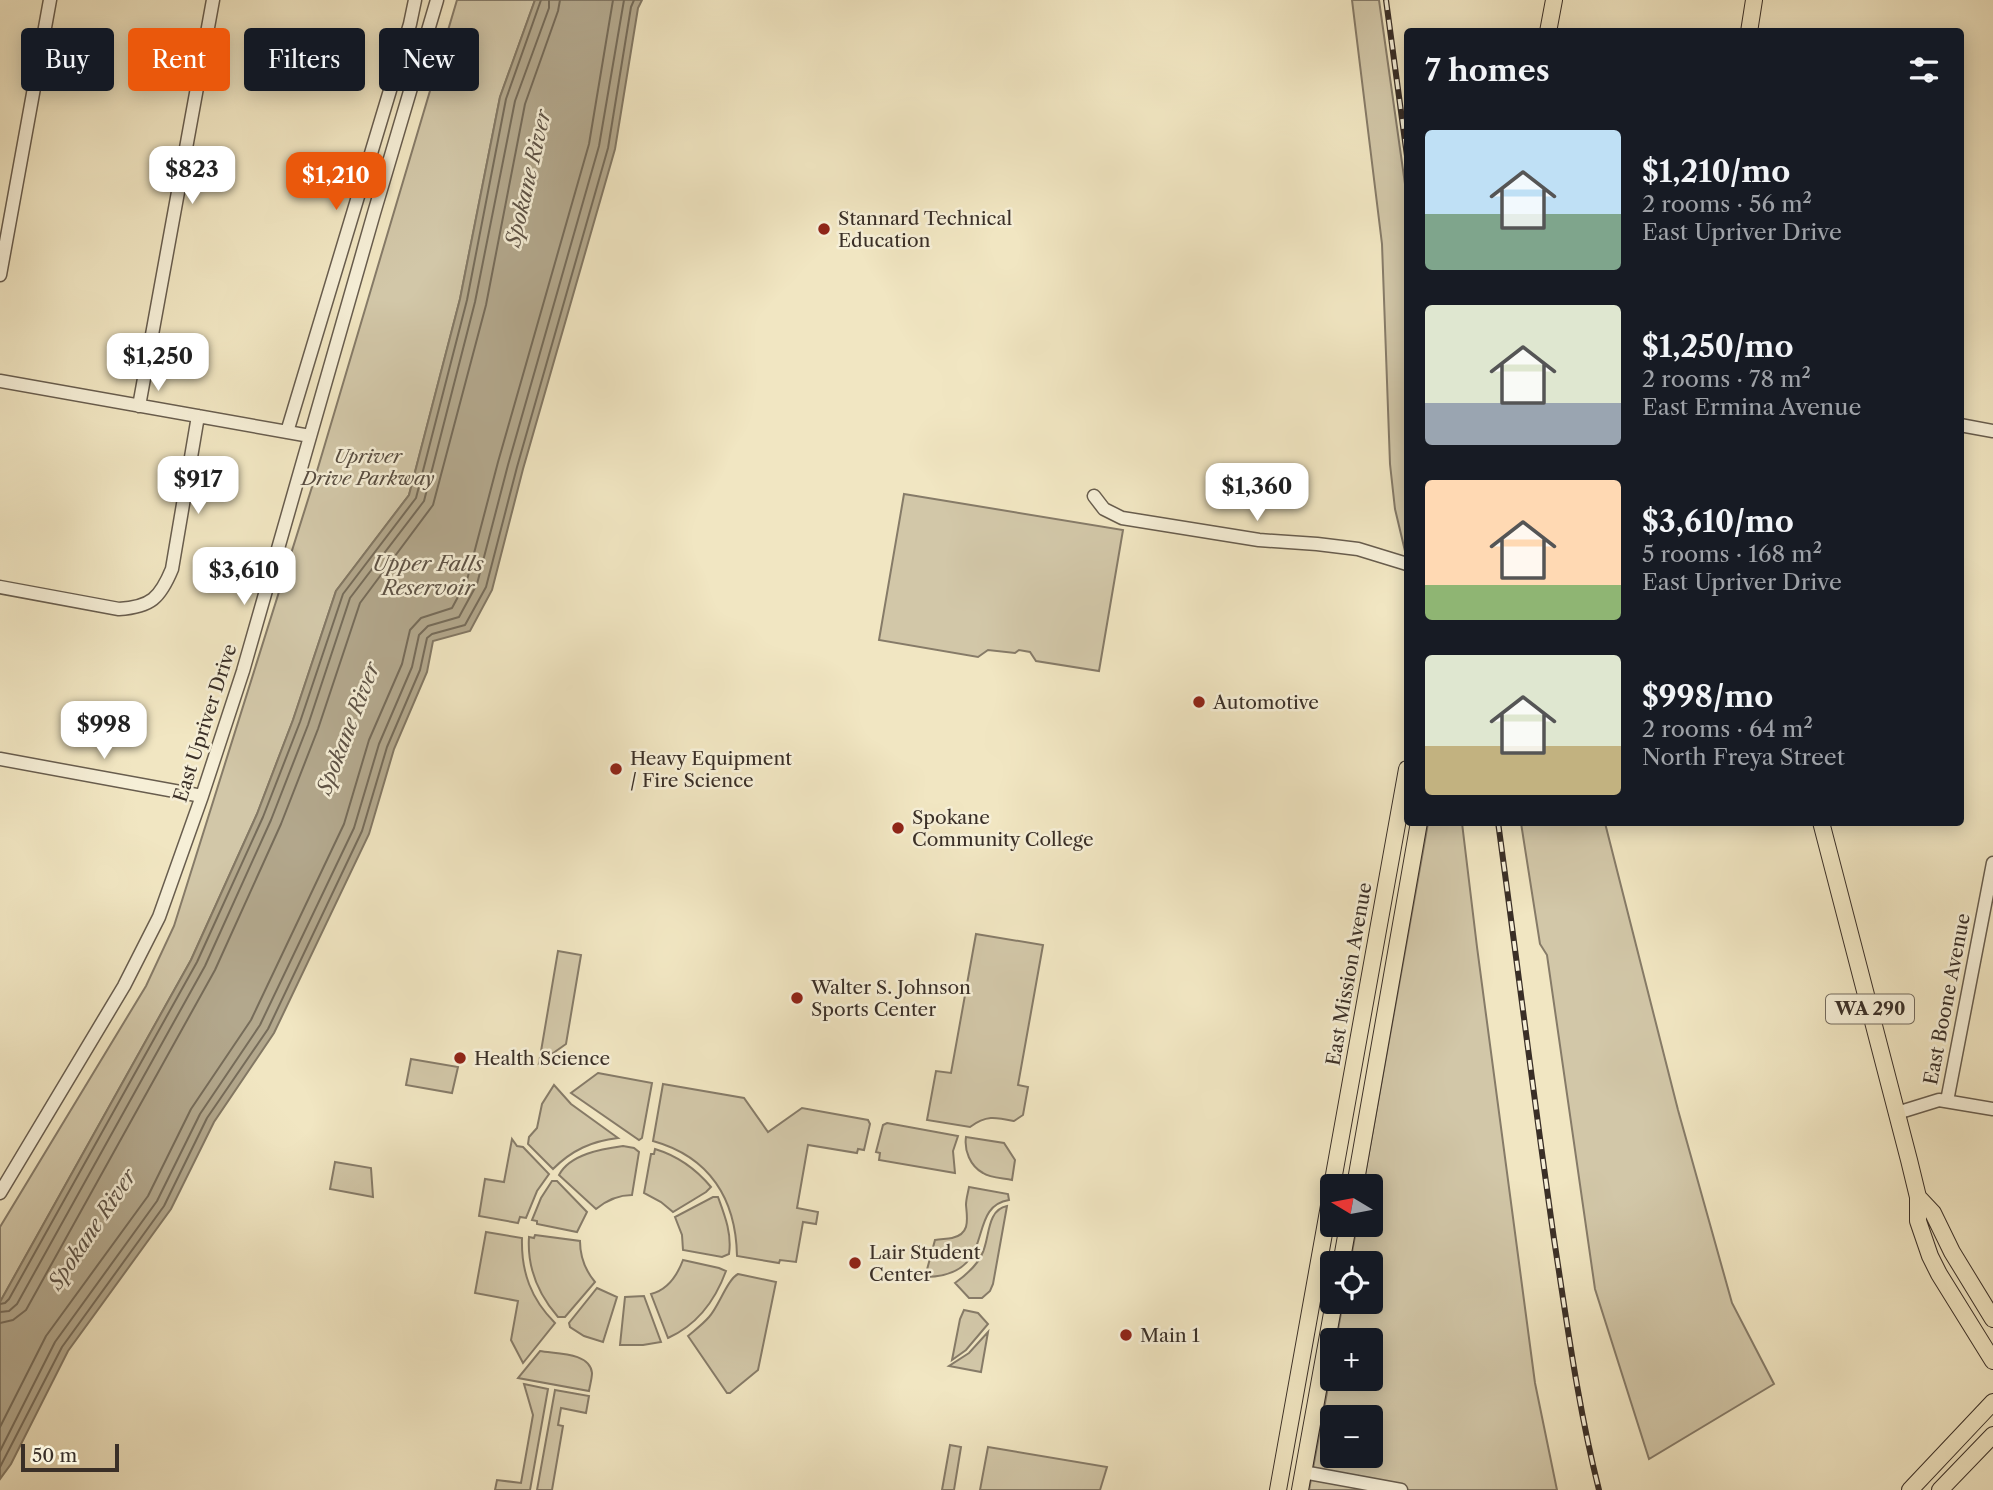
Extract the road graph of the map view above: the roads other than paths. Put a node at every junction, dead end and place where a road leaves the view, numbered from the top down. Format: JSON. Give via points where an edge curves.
{"nodes":[{"id":1,"x":50,"y":0,"type":"edge"},
{"id":2,"x":213,"y":0,"type":"edge"},
{"id":3,"x":415,"y":0,"type":"edge"},
{"id":4,"x":437,"y":0,"type":"edge"},
{"id":5,"x":1554,"y":0,"type":"edge"},
{"id":6,"x":1754,"y":0,"type":"edge"},
{"id":7,"x":410,"y":24,"type":"junction"},
{"id":8,"x":422,"y":28,"type":"edge"},
{"id":9,"x":429,"y":28,"type":"edge"},
{"id":10,"x":1549,"y":28,"type":"edge"},
{"id":11,"x":1750,"y":28,"type":"edge"},
{"id":12,"x":410,"y":91,"type":"edge"},
{"id":13,"x":0,"y":275,"type":"edge"},
{"id":14,"x":0,"y":381,"type":"edge"},
{"id":15,"x":139,"y":406,"type":"junction"},
{"id":16,"x":198,"y":416,"type":"junction"},
{"id":17,"x":1964,"y":426,"type":"edge"},
{"id":18,"x":1993,"y":431,"type":"edge"},
{"id":19,"x":286,"y":432,"type":"junction"},
{"id":20,"x":310,"y":436,"type":"junction"},
{"id":21,"x":1094,"y":496,"type":"dead end"},
{"id":22,"x":1404,"y":563,"type":"edge"},
{"id":23,"x":0,"y":587,"type":"edge"},
{"id":24,"x":0,"y":759,"type":"edge"},
{"id":25,"x":1404,"y":786,"type":"edge"},
{"id":26,"x":202,"y":796,"type":"junction"},
{"id":27,"x":1418,"y":826,"type":"edge"},
{"id":28,"x":1822,"y":826,"type":"edge"},
{"id":29,"x":1993,"y":863,"type":"edge"},
{"id":30,"x":1947,"y":1101,"type":"junction"},
{"id":31,"x":1993,"y":1109,"type":"edge"},
{"id":32,"x":1897,"y":1113,"type":"junction"},
{"id":33,"x":1335,"y":1174,"type":"edge"},
{"id":34,"x":1357,"y":1174,"type":"edge"},
{"id":35,"x":0,"y":1193,"type":"edge"},
{"id":36,"x":1918,"y":1196,"type":"junction"},
{"id":37,"x":1323,"y":1237,"type":"edge"},
{"id":38,"x":1332,"y":1314,"type":"edge"},
{"id":39,"x":1993,"y":1319,"type":"edge"},
{"id":40,"x":1993,"y":1361,"type":"edge"},
{"id":41,"x":1993,"y":1402,"type":"edge"},
{"id":42,"x":1993,"y":1435,"type":"edge"},
{"id":43,"x":1303,"y":1472,"type":"junction"},
{"id":44,"x":1924,"y":1482,"type":"edge"},
{"id":45,"x":1278,"y":1490,"type":"edge"},
{"id":46,"x":1300,"y":1490,"type":"edge"},
{"id":47,"x":1401,"y":1490,"type":"edge"},
{"id":48,"x":1910,"y":1490,"type":"edge"},
{"id":49,"x":1940,"y":1490,"type":"edge"}],
"edges":[{"from":1,"to":13,"type":"street"},
{"from":2,"to":15,"type":"street"},
{"from":3,"to":7,"type":"street"},
{"from":4,"to":9,"type":"street","name":"East Upriver Drive"},
{"from":5,"to":10,"type":"main road"},
{"from":6,"to":11,"type":"main road"},
{"from":7,"to":8,"type":"street"},
{"from":7,"to":19,"type":"street"},
{"from":12,"to":20,"type":"street","name":"East Upriver Drive"},
{"from":14,"to":15,"type":"street"},
{"from":15,"to":16,"type":"street"},
{"from":16,"to":19,"type":"street"},
{"from":16,"to":23,"type":"street","via":[[172,569],[155,598],[139,608],[119,608]]},
{"from":17,"to":18,"type":"street"},
{"from":19,"to":20,"type":"street"},
{"from":20,"to":26,"type":"street","name":"East Upriver Drive"},
{"from":21,"to":22,"type":"street","via":[[1104,509],[1122,518],[1259,540],[1358,549]]},
{"from":24,"to":26,"type":"street"},
{"from":25,"to":33,"type":"main road","name":"East Mission Avenue"},
{"from":26,"to":35,"type":"street","name":"East Upriver Drive","via":[[159,917],[124,986]]},
{"from":27,"to":34,"type":"main road"},
{"from":28,"to":32,"type":"main road","number":"WA 290"},
{"from":29,"to":30,"type":"street","name":"East Boone Avenue"},
{"from":30,"to":31,"type":"street"},
{"from":30,"to":32,"type":"street"},
{"from":32,"to":36,"type":"main road","number":"WA 290"},
{"from":36,"to":39,"type":"main road","number":"WA 290","via":[[1933,1213]]},
{"from":36,"to":40,"type":"main road","number":"WA 290","via":[[1917,1221],[1938,1274]]},
{"from":37,"to":45,"type":"main road","name":"East Mission Avenue"},
{"from":38,"to":43,"type":"main road"},
{"from":41,"to":44,"type":"main road"},
{"from":42,"to":49,"type":"main road"},
{"from":43,"to":46,"type":"main road"},
{"from":43,"to":47,"type":"street"},
{"from":44,"to":48,"type":"main road"}]}
